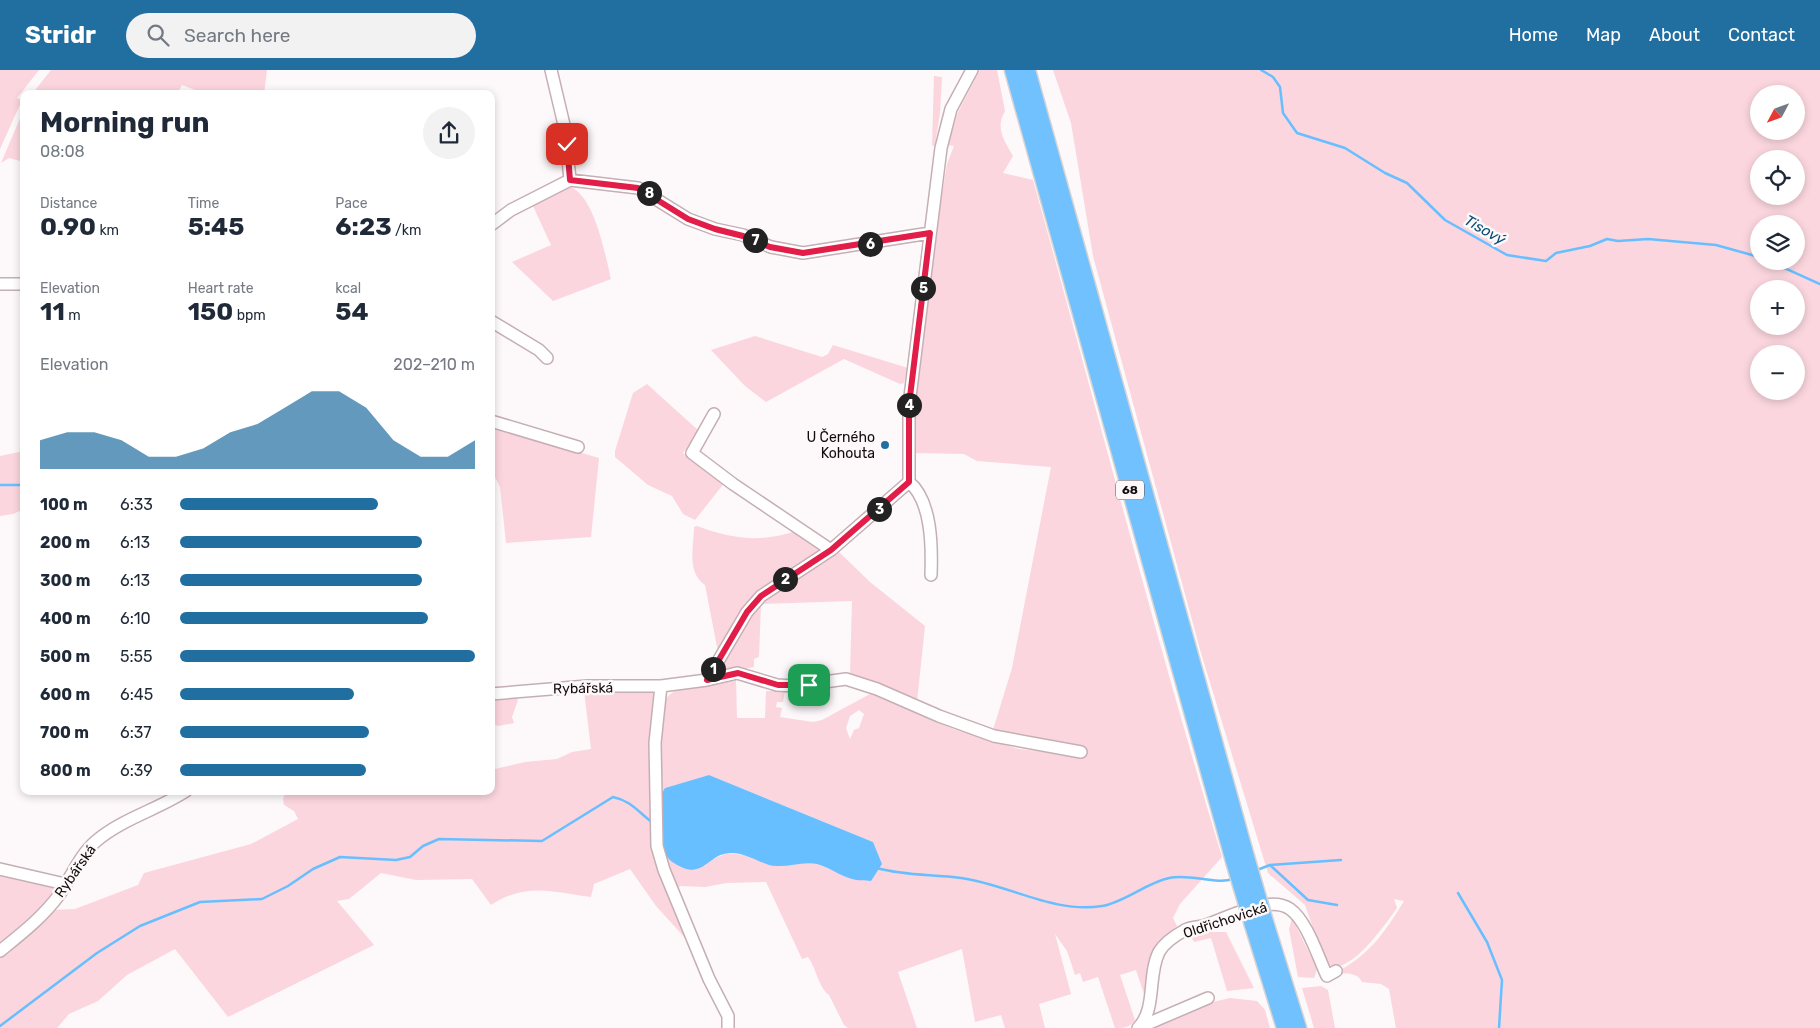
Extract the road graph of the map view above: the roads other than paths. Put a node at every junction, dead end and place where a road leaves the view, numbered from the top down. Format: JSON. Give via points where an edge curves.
{"nodes":[{"id":1,"x":551,"y":70,"type":"edge"},
{"id":2,"x":972,"y":70,"type":"edge"},
{"id":3,"x":1013,"y":70,"type":"edge"},
{"id":4,"x":1026,"y":70,"type":"edge"},
{"id":5,"x":1033,"y":118,"type":"junction"},
{"id":6,"x":570,"y":180,"type":"junction"},
{"id":7,"x":495,"y":222,"type":"edge"},
{"id":8,"x":930,"y":233,"type":"junction"},
{"id":9,"x":0,"y":284,"type":"edge"},
{"id":10,"x":20,"y":284,"type":"edge"},
{"id":11,"x":495,"y":324,"type":"edge"},
{"id":12,"x":547,"y":358,"type":"dead end"},
{"id":13,"x":714,"y":414,"type":"dead end"},
{"id":14,"x":495,"y":422,"type":"edge"},
{"id":15,"x":578,"y":447,"type":"dead end"},
{"id":16,"x":909,"y":482,"type":"junction"},
{"id":17,"x":831,"y":550,"type":"junction"},
{"id":18,"x":932,"y":575,"type":"dead end"},
{"id":19,"x":707,"y":680,"type":"junction"},
{"id":20,"x":661,"y":686,"type":"junction"},
{"id":21,"x":495,"y":694,"type":"edge"},
{"id":22,"x":1081,"y":752,"type":"dead end"},
{"id":23,"x":180,"y":795,"type":"edge"},
{"id":24,"x":0,"y":869,"type":"edge"},
{"id":25,"x":65,"y":884,"type":"junction"},
{"id":26,"x":1259,"y":923,"type":"junction"},
{"id":27,"x":0,"y":951,"type":"edge"},
{"id":28,"x":1336,"y":971,"type":"dead end"},
{"id":29,"x":1208,"y":998,"type":"dead end"},
{"id":30,"x":728,"y":1022,"type":"edge"},
{"id":31,"x":736,"y":1028,"type":"edge"},
{"id":32,"x":1139,"y":1028,"type":"edge"},
{"id":33,"x":1285,"y":1028,"type":"edge"},
{"id":34,"x":1298,"y":1028,"type":"edge"}],
"edges":[{"from":1,"to":6,"type":"street","via":[[565,129]]},
{"from":2,"to":8,"type":"street","via":[[951,109],[941,148]]},
{"from":3,"to":5,"type":"highway","number":"68"},
{"from":4,"to":5,"type":"highway","number":"68"},
{"from":5,"to":26,"type":"highway","number":"68","bridge":true},
{"from":6,"to":7,"type":"street","via":[[511,210]]},
{"from":6,"to":8,"type":"street","via":[[638,188],[688,219],[794,252],[820,251]]},
{"from":8,"to":16,"type":"street","via":[[909,405]]},
{"from":9,"to":10,"type":"street"},
{"from":11,"to":12,"type":"street"},
{"from":13,"to":17,"type":"street","via":[[692,453]]},
{"from":14,"to":15,"type":"street"},
{"from":16,"to":17,"type":"street"},
{"from":16,"to":18,"type":"street","via":[[920,492],[931,534]]},
{"from":17,"to":19,"type":"street","via":[[761,596],[747,612]]},
{"from":19,"to":20,"type":"street","name":"Rybářská"},
{"from":19,"to":22,"type":"street","name":"Rybářská","via":[[738,673],[778,685],[795,686],[846,679],[994,736]]},
{"from":20,"to":21,"type":"street","name":"Rybářská","via":[[587,686]]},
{"from":20,"to":30,"type":"street","via":[[655,743],[657,846]]},
{"from":23,"to":25,"type":"street","name":"Rybářská","via":[[110,830],[94,843]]},
{"from":24,"to":25,"type":"street"},
{"from":25,"to":27,"type":"street","name":"Rybářská","via":[[38,919]]},
{"from":26,"to":33,"type":"highway","number":"68"},
{"from":26,"to":34,"type":"highway","number":"68"},
{"from":28,"to":32,"type":"street","name":"Oldřichovická","via":[[1327,976],[1292,910],[1283,905],[1258,907],[1187,929],[1172,938],[1160,951],[1153,969],[1148,1014]]},
{"from":29,"to":32,"type":"street"},
{"from":30,"to":31,"type":"street"}]}
